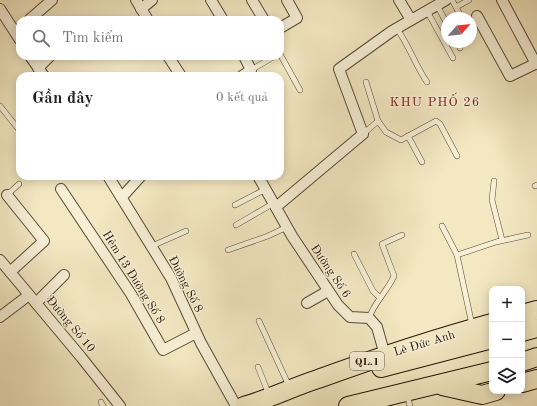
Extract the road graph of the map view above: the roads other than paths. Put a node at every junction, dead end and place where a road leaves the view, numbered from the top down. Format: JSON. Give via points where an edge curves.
{"nodes":[{"id":1,"x":52,"y":0,"type":"edge"},
{"id":2,"x":152,"y":0,"type":"edge"},
{"id":3,"x":211,"y":0,"type":"edge"},
{"id":4,"x":252,"y":0,"type":"edge"},
{"id":5,"x":287,"y":0,"type":"edge"},
{"id":6,"x":399,"y":0,"type":"edge"},
{"id":7,"x":446,"y":0,"type":"edge"},
{"id":8,"x":452,"y":0,"type":"edge"},
{"id":9,"x":469,"y":0,"type":"edge"},
{"id":10,"x":502,"y":0,"type":"edge"},
{"id":11,"x":139,"y":4,"type":"edge"},
{"id":12,"x":436,"y":5,"type":"junction"},
{"id":13,"x":456,"y":7,"type":"junction"},
{"id":14,"x":0,"y":9,"type":"edge"},
{"id":15,"x":427,"y":11,"type":"junction"},
{"id":16,"x":459,"y":12,"type":"edge"},
{"id":17,"x":441,"y":14,"type":"edge"},
{"id":18,"x":34,"y":16,"type":"edge"},
{"id":19,"x":146,"y":16,"type":"edge"},
{"id":20,"x":221,"y":16,"type":"edge"},
{"id":21,"x":262,"y":16,"type":"edge"},
{"id":22,"x":477,"y":16,"type":"dead end"},
{"id":23,"x":411,"y":20,"type":"junction"},
{"id":24,"x":284,"y":26,"type":"edge"},
{"id":25,"x":397,"y":29,"type":"junction"},
{"id":26,"x":16,"y":30,"type":"edge"},
{"id":27,"x":453,"y":58,"type":"dead end"},
{"id":28,"x":33,"y":60,"type":"edge"},
{"id":29,"x":46,"y":60,"type":"edge"},
{"id":30,"x":171,"y":60,"type":"edge"},
{"id":31,"x":245,"y":60,"type":"edge"},
{"id":32,"x":268,"y":60,"type":"edge"},
{"id":33,"x":283,"y":60,"type":"edge"},
{"id":34,"x":536,"y":63,"type":"edge"},
{"id":35,"x":38,"y":68,"type":"junction"},
{"id":36,"x":41,"y":72,"type":"edge"},
{"id":37,"x":178,"y":72,"type":"edge"},
{"id":38,"x":247,"y":72,"type":"edge"},
{"id":39,"x":249,"y":72,"type":"edge"},
{"id":40,"x":366,"y":82,"type":"dead end"},
{"id":41,"x":427,"y":82,"type":"dead end"},
{"id":42,"x":300,"y":90,"type":"dead end"},
{"id":43,"x":0,"y":106,"type":"edge"},
{"id":44,"x":378,"y":121,"type":"junction"},
{"id":45,"x":16,"y":125,"type":"edge"},
{"id":46,"x":363,"y":134,"type":"junction"},
{"id":47,"x":408,"y":136,"type":"junction"},
{"id":48,"x":457,"y":156,"type":"dead end"},
{"id":49,"x":422,"y":162,"type":"dead end"},
{"id":50,"x":111,"y":180,"type":"edge"},
{"id":51,"x":137,"y":180,"type":"edge"},
{"id":52,"x":260,"y":180,"type":"edge"},
{"id":53,"x":494,"y":181,"type":"dead end"},
{"id":54,"x":18,"y":184,"type":"dead end"},
{"id":55,"x":61,"y":189,"type":"dead end"},
{"id":56,"x":266,"y":189,"type":"junction"},
{"id":57,"x":7,"y":195,"type":"joint"},
{"id":58,"x":122,"y":197,"type":"junction"},
{"id":59,"x":235,"y":205,"type":"dead end"},
{"id":60,"x":275,"y":205,"type":"junction"},
{"id":61,"x":236,"y":225,"type":"dead end"},
{"id":62,"x":442,"y":226,"type":"dead end"},
{"id":63,"x":287,"y":227,"type":"junction"},
{"id":64,"x":186,"y":231,"type":"dead end"},
{"id":65,"x":402,"y":235,"type":"dead end"},
{"id":66,"x":528,"y":235,"type":"dead end"},
{"id":67,"x":502,"y":240,"type":"junction"},
{"id":68,"x":152,"y":246,"type":"junction"},
{"id":69,"x":228,"y":250,"type":"dead end"},
{"id":70,"x":354,"y":254,"type":"dead end"},
{"id":71,"x":457,"y":255,"type":"junction"},
{"id":72,"x":0,"y":260,"type":"edge"},
{"id":73,"x":10,"y":272,"type":"junction"},
{"id":74,"x":64,"y":275,"type":"dead end"},
{"id":75,"x":328,"y":291,"type":"junction"},
{"id":76,"x":380,"y":298,"type":"junction"},
{"id":77,"x":32,"y":299,"type":"junction"},
{"id":78,"x":306,"y":303,"type":"dead end"},
{"id":79,"x":537,"y":310,"type":"edge"},
{"id":80,"x":525,"y":313,"type":"edge"},
{"id":81,"x":0,"y":317,"type":"edge"},
{"id":82,"x":369,"y":318,"type":"junction"},
{"id":83,"x":259,"y":321,"type":"dead end"},
{"id":84,"x":489,"y":324,"type":"edge"},
{"id":85,"x":472,"y":328,"type":"junction"},
{"id":86,"x":537,"y":328,"type":"edge"},
{"id":87,"x":525,"y":331,"type":"edge"},
{"id":88,"x":196,"y":333,"type":"junction"},
{"id":89,"x":489,"y":341,"type":"edge"},
{"id":90,"x":537,"y":358,"type":"edge"},
{"id":91,"x":386,"y":360,"type":"junction"},
{"id":92,"x":525,"y":361,"type":"edge"},
{"id":93,"x":258,"y":366,"type":"dead end"},
{"id":94,"x":489,"y":372,"type":"edge"},
{"id":95,"x":537,"y":379,"type":"edge"},
{"id":96,"x":525,"y":383,"type":"edge"},
{"id":97,"x":435,"y":385,"type":"junction"},
{"id":98,"x":292,"y":393,"type":"junction"},
{"id":99,"x":489,"y":393,"type":"edge"},
{"id":100,"x":408,"y":399,"type":"edge"},
{"id":101,"x":269,"y":403,"type":"edge"},
{"id":102,"x":367,"y":404,"type":"edge"},
{"id":103,"x":120,"y":406,"type":"edge"},
{"id":104,"x":236,"y":406,"type":"edge"},
{"id":105,"x":244,"y":406,"type":"edge"},
{"id":106,"x":348,"y":406,"type":"edge"}],
"edges":[{"from":1,"to":18,"type":"street"},
{"from":2,"to":11,"type":"street"},
{"from":3,"to":20,"type":"street"},
{"from":4,"to":21,"type":"street"},
{"from":5,"to":24,"type":"street","via":[[297,18]]},
{"from":6,"to":23,"type":"street"},
{"from":7,"to":12,"type":"street"},
{"from":8,"to":13,"type":"lane"},
{"from":9,"to":13,"type":"lane"},
{"from":10,"to":34,"type":"street"},
{"from":11,"to":19,"type":"street"},
{"from":12,"to":15,"type":"street"},
{"from":12,"to":17,"type":"lane"},
{"from":13,"to":16,"type":"lane"},
{"from":14,"to":26,"type":"street"},
{"from":15,"to":23,"type":"street"},
{"from":15,"to":27,"type":"lane"},
{"from":22,"to":34,"type":"street","via":[[510,76]]},
{"from":23,"to":25,"type":"street"},
{"from":25,"to":41,"type":"lane","via":[[406,40]]},
{"from":25,"to":46,"type":"street","via":[[339,69]]},
{"from":28,"to":35,"type":"street"},
{"from":29,"to":35,"type":"street"},
{"from":30,"to":37,"type":"street"},
{"from":31,"to":38,"type":"street"},
{"from":32,"to":39,"type":"lane"},
{"from":33,"to":42,"type":"lane"},
{"from":35,"to":36,"type":"street"},
{"from":40,"to":44,"type":"lane"},
{"from":43,"to":45,"type":"lane"},
{"from":44,"to":46,"type":"lane"},
{"from":44,"to":47,"type":"lane","via":[[386,132],[401,140]]},
{"from":46,"to":60,"type":"street"},
{"from":47,"to":48,"type":"lane","via":[[436,121]]},
{"from":47,"to":49,"type":"lane"},
{"from":50,"to":58,"type":"street","name":"Đường Số 8"},
{"from":51,"to":58,"type":"street"},
{"from":52,"to":56,"type":"street","name":"Đường Số 6"},
{"from":53,"to":67,"type":"lane","via":[[492,200]]},
{"from":54,"to":57,"type":"lane"},
{"from":55,"to":88,"type":"street","name":"Hẻm 13 Đường Số 8","via":[[131,294],[163,350]]},
{"from":56,"to":59,"type":"lane"},
{"from":56,"to":60,"type":"street","name":"Đường Số 6"},
{"from":57,"to":73,"type":"street","via":[[44,241]]},
{"from":58,"to":68,"type":"street","name":"Đường Số 8"},
{"from":60,"to":61,"type":"lane"},
{"from":60,"to":63,"type":"street","name":"Đường Số 6"},
{"from":62,"to":71,"type":"lane"},
{"from":63,"to":69,"type":"lane"},
{"from":63,"to":75,"type":"street","name":"Đường Số 6"},
{"from":64,"to":68,"type":"lane"},
{"from":65,"to":76,"type":"lane","via":[[382,244],[394,276]]},
{"from":66,"to":67,"type":"lane"},
{"from":67,"to":71,"type":"lane"},
{"from":68,"to":88,"type":"street","name":"Đường Số 8","via":[[171,278]]},
{"from":70,"to":76,"type":"lane","via":[[372,291]]},
{"from":71,"to":85,"type":"lane"},
{"from":72,"to":73,"type":"street","name":"Đường Số 10"},
{"from":73,"to":77,"type":"street","name":"Đường Số 10"},
{"from":74,"to":77,"type":"street"},
{"from":75,"to":78,"type":"street"},
{"from":75,"to":82,"type":"street","name":"Đường Số 6","via":[[350,317]]},
{"from":76,"to":82,"type":"lane"},
{"from":77,"to":81,"type":"street"},
{"from":77,"to":103,"type":"street","name":"Đường Số 10"},
{"from":79,"to":80,"type":"highway"},
{"from":82,"to":91,"type":"street","via":[[377,327]]},
{"from":83,"to":98,"type":"lane"},
{"from":84,"to":85,"type":"highway","name":"Lê Đức Anh","number":"QL.1"},
{"from":85,"to":91,"type":"highway","name":"Lê Đức Anh","number":"QL.1"},
{"from":86,"to":87,"type":"highway"},
{"from":88,"to":104,"type":"street","name":"Đường Số 8"},
{"from":89,"to":91,"type":"highway","name":"Lê Đức Anh","number":"QL.1"},
{"from":90,"to":92,"type":"highway"},
{"from":91,"to":98,"type":"highway","name":"Lê Đức Anh","number":"QL.1"},
{"from":93,"to":101,"type":"lane"},
{"from":94,"to":97,"type":"highway"},
{"from":95,"to":96,"type":"highway"},
{"from":97,"to":99,"type":"highway","via":[[482,395]]},
{"from":97,"to":100,"type":"highway"},
{"from":98,"to":101,"type":"highway","name":"Lê Đức Anh","number":"QL.1"},
{"from":100,"to":102,"type":"highway"},
{"from":101,"to":105,"type":"highway","name":"Lê Đức Anh","number":"QL.1"},
{"from":102,"to":106,"type":"highway"}]}
